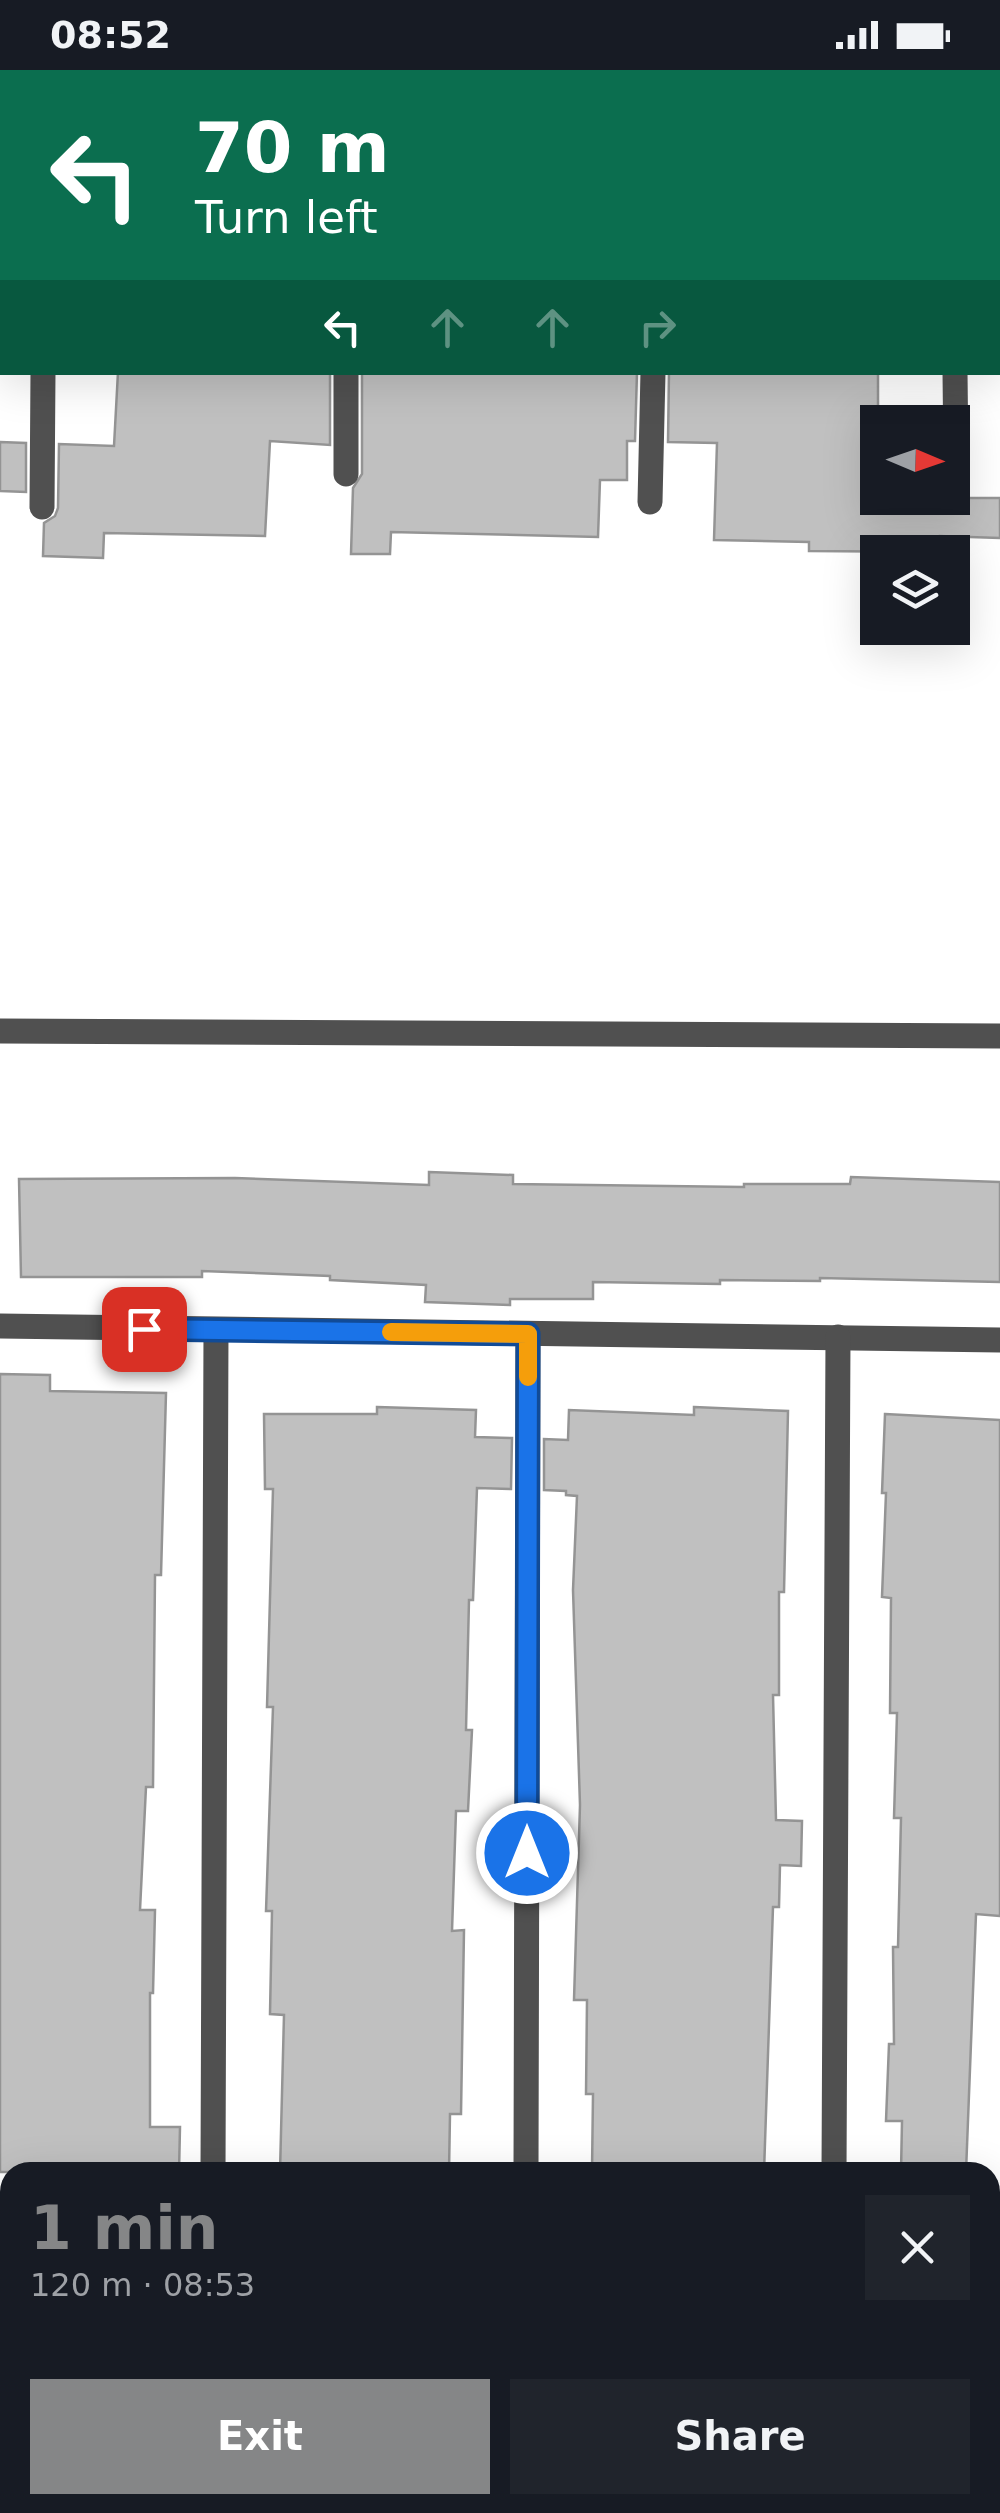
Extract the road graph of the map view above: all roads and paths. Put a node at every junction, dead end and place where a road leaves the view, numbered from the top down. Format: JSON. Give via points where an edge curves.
{"nodes":[{"id":1,"x":43,"y":375,"type":"edge"},
{"id":2,"x":346,"y":375,"type":"edge"},
{"id":3,"x":653,"y":375,"type":"edge"},
{"id":4,"x":955,"y":375,"type":"edge"},
{"id":5,"x":955,"y":405,"type":"edge"},
{"id":6,"x":346,"y":474,"type":"dead end"},
{"id":7,"x":650,"y":502,"type":"dead end"},
{"id":8,"x":42,"y":507,"type":"dead end"},
{"id":9,"x":0,"y":1032,"type":"edge"},
{"id":10,"x":1000,"y":1036,"type":"edge"},
{"id":11,"x":0,"y":1326,"type":"edge"},
{"id":12,"x":216,"y":1330,"type":"junction"},
{"id":13,"x":528,"y":1334,"type":"junction"},
{"id":14,"x":838,"y":1338,"type":"junction"},
{"id":15,"x":1000,"y":1340,"type":"edge"},
{"id":16,"x":213,"y":2162,"type":"edge"},
{"id":17,"x":526,"y":2162,"type":"edge"},
{"id":18,"x":834,"y":2162,"type":"edge"}],
"edges":[{"from":1,"to":8,"type":"street"},
{"from":2,"to":6,"type":"street"},
{"from":3,"to":7,"type":"street"},
{"from":4,"to":5,"type":"street"},
{"from":9,"to":10,"type":"street"},
{"from":11,"to":12,"type":"street"},
{"from":12,"to":13,"type":"street"},
{"from":12,"to":16,"type":"street"},
{"from":13,"to":14,"type":"street"},
{"from":13,"to":17,"type":"street"},
{"from":14,"to":15,"type":"street"},
{"from":14,"to":18,"type":"street"}]}
